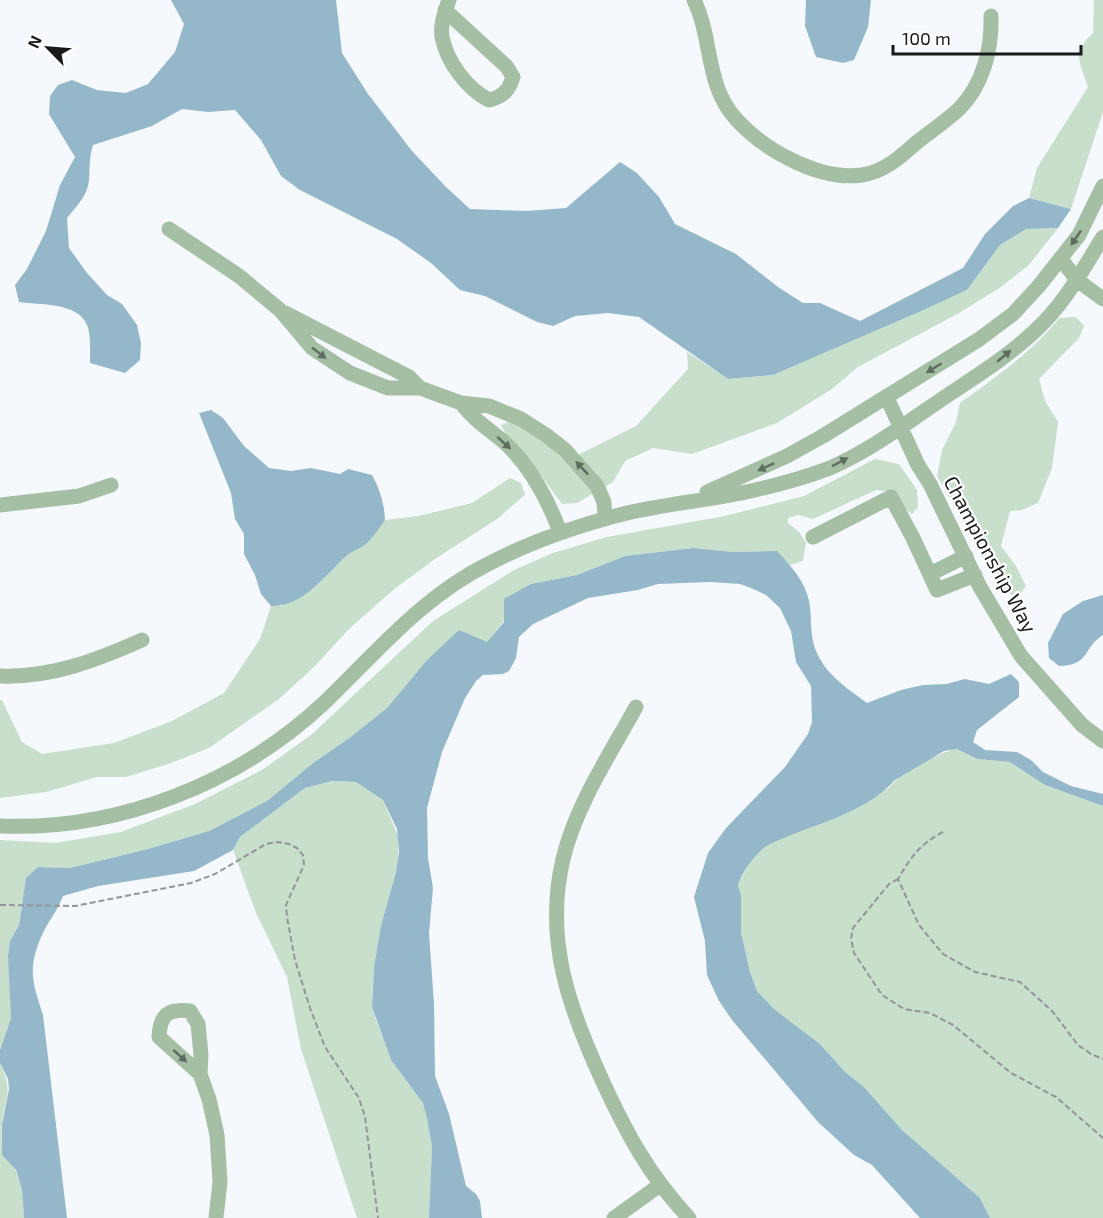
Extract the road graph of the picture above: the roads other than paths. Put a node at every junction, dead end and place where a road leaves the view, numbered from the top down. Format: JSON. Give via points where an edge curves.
{"nodes":[{"id":1,"x":694,"y":0,"type":"edge"},
{"id":2,"x":447,"y":5,"type":"edge"},
{"id":3,"x":991,"y":16,"type":"dead end"},
{"id":4,"x":1103,"y":186,"type":"edge"},
{"id":5,"x":169,"y":229,"type":"dead end"},
{"id":6,"x":1103,"y":237,"type":"edge"},
{"id":7,"x":1061,"y":259,"type":"junction"},
{"id":8,"x":1077,"y":280,"type":"junction"},
{"id":9,"x":1103,"y":298,"type":"edge"},
{"id":10,"x":280,"y":310,"type":"junction"},
{"id":11,"x":420,"y":388,"type":"junction"},
{"id":12,"x":887,"y":398,"type":"junction"},
{"id":13,"x":461,"y":403,"type":"junction"},
{"id":14,"x":901,"y":427,"type":"junction"},
{"id":15,"x":111,"y":485,"type":"dead end"},
{"id":16,"x":683,"y":502,"type":"junction"},
{"id":17,"x":0,"y":505,"type":"edge"},
{"id":18,"x":605,"y":519,"type":"junction"},
{"id":19,"x":560,"y":532,"type":"junction"},
{"id":20,"x":813,"y":537,"type":"dead end"},
{"id":21,"x":966,"y":556,"type":"junction"},
{"id":22,"x":930,"y":574,"type":"junction"},
{"id":23,"x":975,"y":574,"type":"junction"},
{"id":24,"x":142,"y":640,"type":"dead end"},
{"id":25,"x":0,"y":676,"type":"edge"},
{"id":26,"x":636,"y":707,"type":"dead end"},
{"id":27,"x":1103,"y":741,"type":"edge"},
{"id":28,"x":0,"y":826,"type":"edge"},
{"id":29,"x":200,"y":1074,"type":"dead end"},
{"id":30,"x":660,"y":1185,"type":"junction"},
{"id":31,"x":216,"y":1218,"type":"edge"},
{"id":32,"x":614,"y":1218,"type":"edge"},
{"id":33,"x":689,"y":1218,"type":"edge"}],
"edges":[{"from":1,"to":3,"type":"street","via":[[717,90],[734,118],[780,154],[808,167],[847,175],[870,173],[891,164],[959,109],[984,67]]},
{"from":2,"to":2,"type":"street","via":[[507,67],[513,77],[505,94],[489,100],[476,93],[461,76],[442,36]]},
{"from":4,"to":7,"type":"street","one_way":true,"via":[[1079,235]]},
{"from":5,"to":10,"type":"street","via":[[239,276]]},
{"from":6,"to":8,"type":"street"},
{"from":7,"to":8,"type":"street"},
{"from":7,"to":12,"type":"street","one_way":true,"via":[[1013,314]]},
{"from":8,"to":9,"type":"street"},
{"from":14,"to":8,"type":"street","one_way":true,"via":[[998,362],[1044,322]]},
{"from":10,"to":11,"type":"street","via":[[409,377]]},
{"from":10,"to":11,"type":"street","one_way":true,"via":[[312,348],[350,373],[388,388]]},
{"from":11,"to":13,"type":"street"},
{"from":12,"to":14,"type":"street","name":"Championship Way"},
{"from":12,"to":16,"type":"street","one_way":true,"via":[[787,456]]},
{"from":18,"to":13,"type":"street","one_way":true,"via":[[604,502],[597,486],[565,450],[521,419],[489,406]]},
{"from":13,"to":19,"type":"street","one_way":true,"via":[[515,454],[545,496]]},
{"from":16,"to":14,"type":"street","one_way":true,"via":[[757,490],[829,468]]},
{"from":14,"to":21,"type":"street","name":"Championship Way"},
{"from":15,"to":17,"type":"street","via":[[79,496]]},
{"from":16,"to":18,"type":"street"},
{"from":18,"to":19,"type":"street"},
{"from":19,"to":28,"type":"street","via":[[516,550],[454,584],[418,610],[303,721],[248,761],[181,793],[131,811],[61,824]]},
{"from":20,"to":22,"type":"street","via":[[891,497]]},
{"from":21,"to":22,"type":"street"},
{"from":21,"to":23,"type":"street","name":"Championship Way"},
{"from":22,"to":23,"type":"street","via":[[937,590]]},
{"from":23,"to":27,"type":"street","name":"Championship Way","via":[[1021,656],[1082,725]]},
{"from":24,"to":25,"type":"street","via":[[60,670]]},
{"from":26,"to":30,"type":"street","via":[[572,830],[558,891],[557,926],[564,980],[580,1032],[633,1145]]},
{"from":29,"to":31,"type":"street","via":[[209,1099],[220,1160]]},
{"from":30,"to":32,"type":"street"},
{"from":30,"to":33,"type":"street"}]}
